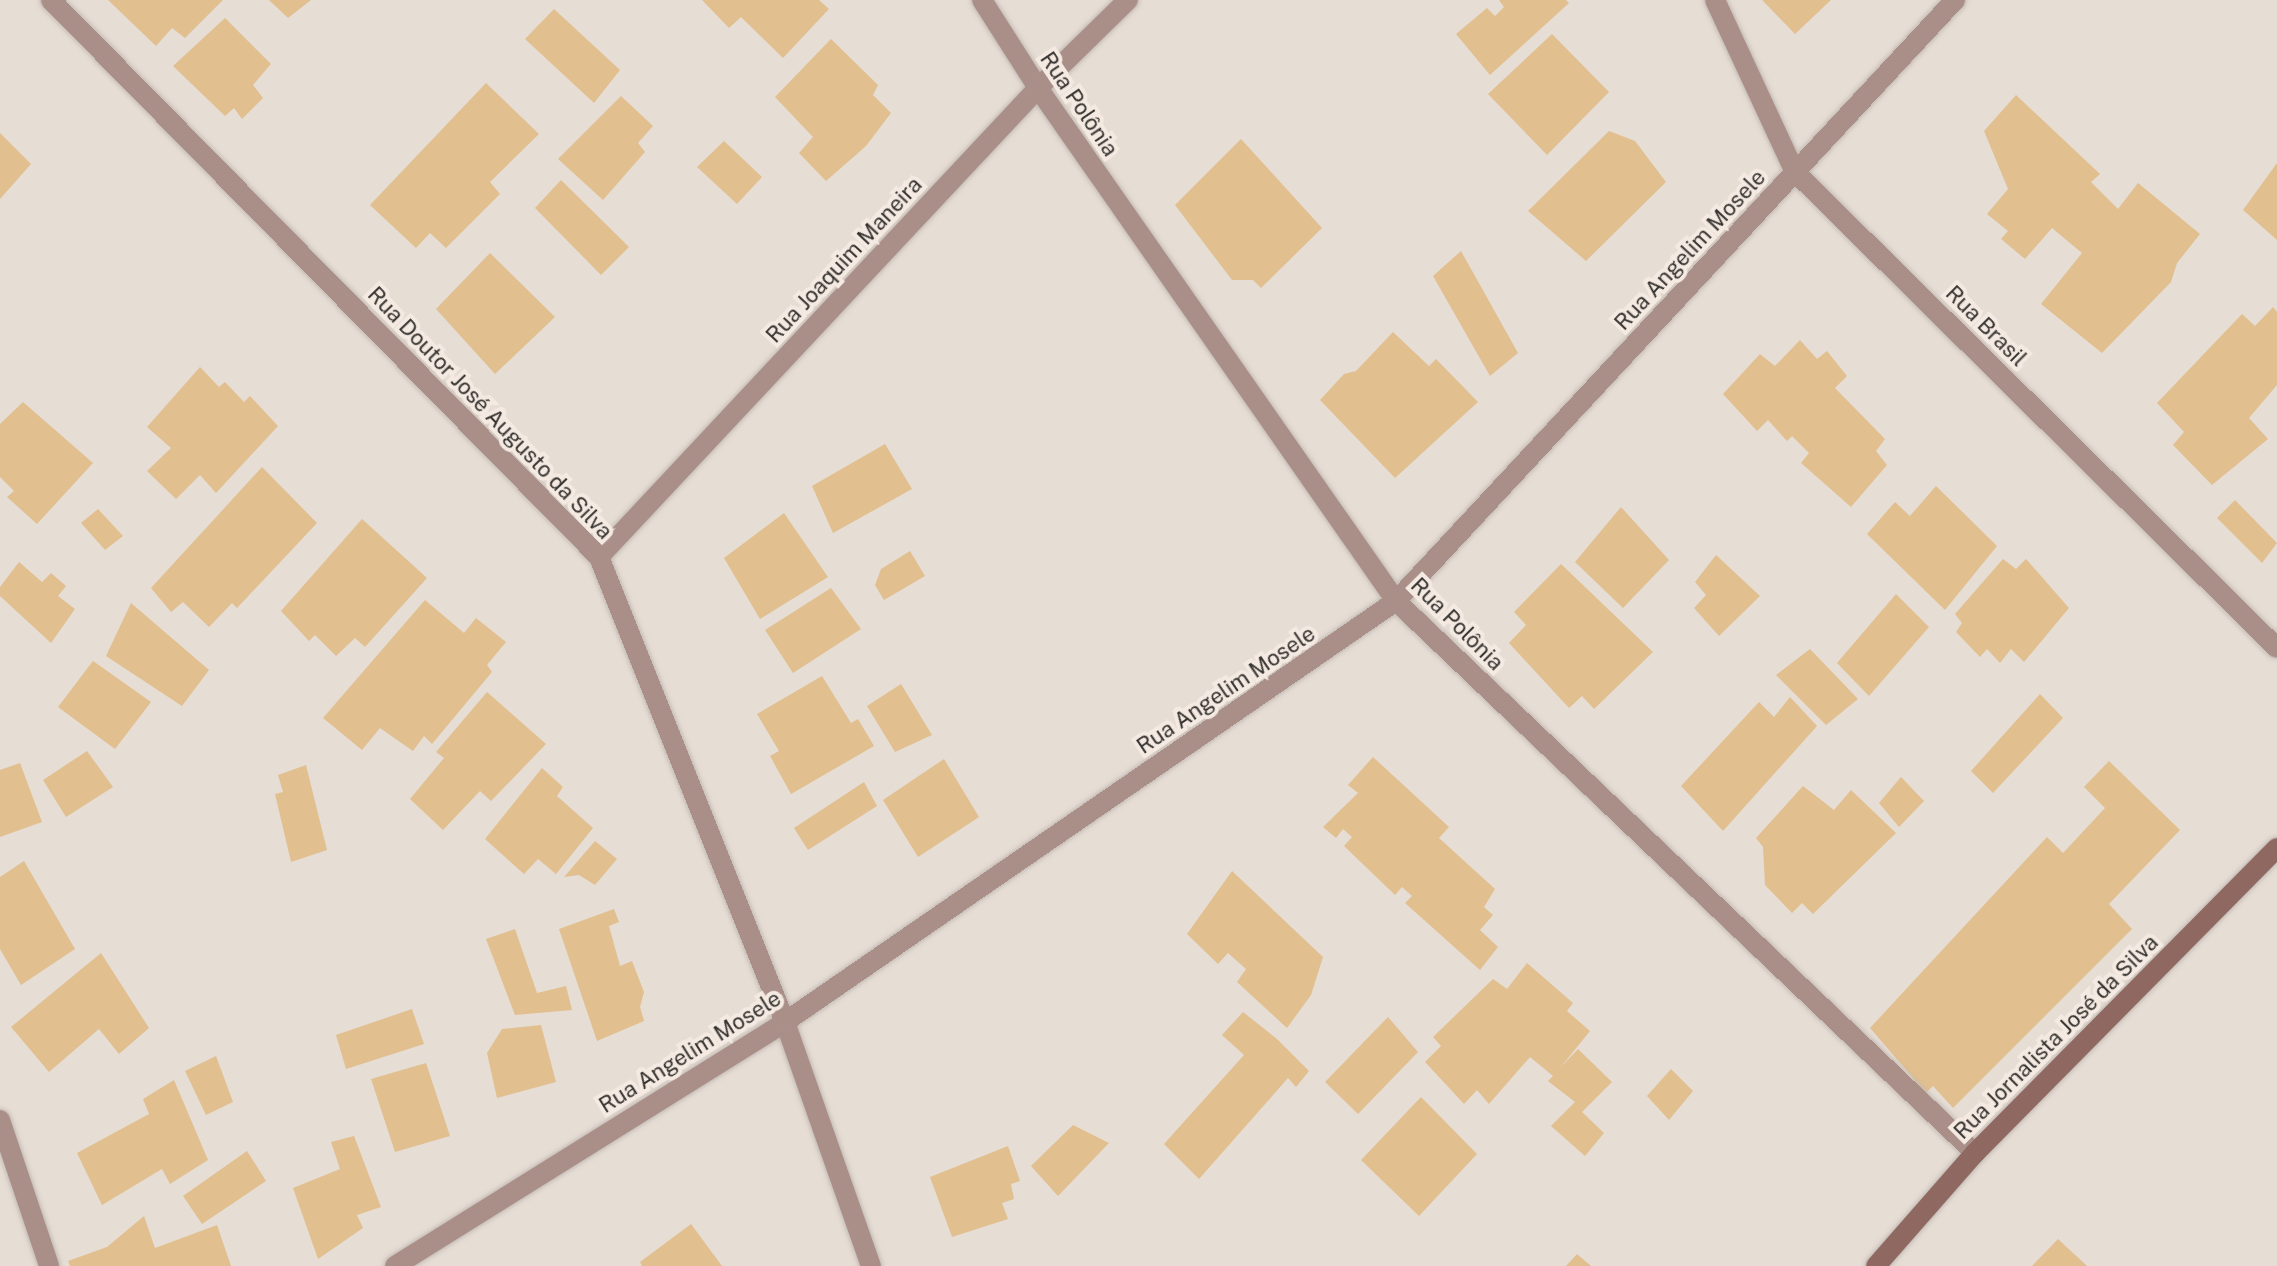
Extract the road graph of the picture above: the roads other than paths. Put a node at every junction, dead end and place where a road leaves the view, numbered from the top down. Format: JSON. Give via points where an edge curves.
{"nodes":[{"id":1,"x":51,"y":0,"type":"edge"},
{"id":2,"x":982,"y":0,"type":"edge"},
{"id":3,"x":1128,"y":0,"type":"edge"},
{"id":4,"x":1715,"y":0,"type":"edge"},
{"id":5,"x":1955,"y":0,"type":"edge"},
{"id":6,"x":1038,"y":88,"type":"junction"},
{"id":7,"x":1795,"y":172,"type":"junction"},
{"id":8,"x":599,"y":557,"type":"junction"},
{"id":9,"x":1396,"y":601,"type":"junction"},
{"id":10,"x":2277,"y":648,"type":"edge"},
{"id":11,"x":2277,"y":848,"type":"edge"},
{"id":12,"x":785,"y":1022,"type":"junction"},
{"id":13,"x":0,"y":1120,"type":"edge"},
{"id":14,"x":1975,"y":1153,"type":"junction"},
{"id":15,"x":49,"y":1266,"type":"edge"},
{"id":16,"x":395,"y":1266,"type":"edge"},
{"id":17,"x":871,"y":1266,"type":"edge"},
{"id":18,"x":1876,"y":1266,"type":"edge"}],
"edges":[{"from":1,"to":8,"type":"street","name":"Rua Doutor José Augusto da Silva"},
{"from":2,"to":6,"type":"street","name":"Rua Polônia"},
{"from":3,"to":6,"type":"street","name":"Rua Joaquim Maneira"},
{"from":4,"to":7,"type":"street","name":"Rua Brasil"},
{"from":5,"to":7,"type":"street","name":"Rua Angelim Mosele"},
{"from":6,"to":8,"type":"street","name":"Rua Joaquim Maneira"},
{"from":6,"to":9,"type":"street","name":"Rua Polônia"},
{"from":7,"to":9,"type":"street","name":"Rua Angelim Mosele"},
{"from":7,"to":10,"type":"street","name":"Rua Brasil"},
{"from":8,"to":12,"type":"street","name":"Rua Doutor José Augusto da Silva"},
{"from":9,"to":12,"type":"street","name":"Rua Angelim Mosele"},
{"from":9,"to":14,"type":"street","name":"Rua Polônia"},
{"from":11,"to":14,"type":"main road","name":"Rua Jornalista José da Silva"},
{"from":12,"to":16,"type":"street","name":"Rua Angelim Mosele"},
{"from":12,"to":17,"type":"street","name":"Rua Doutor José Augusto da Silva"},
{"from":13,"to":15,"type":"street"},
{"from":14,"to":18,"type":"main road","name":"Rua Jornalista José da Silva"}]}
